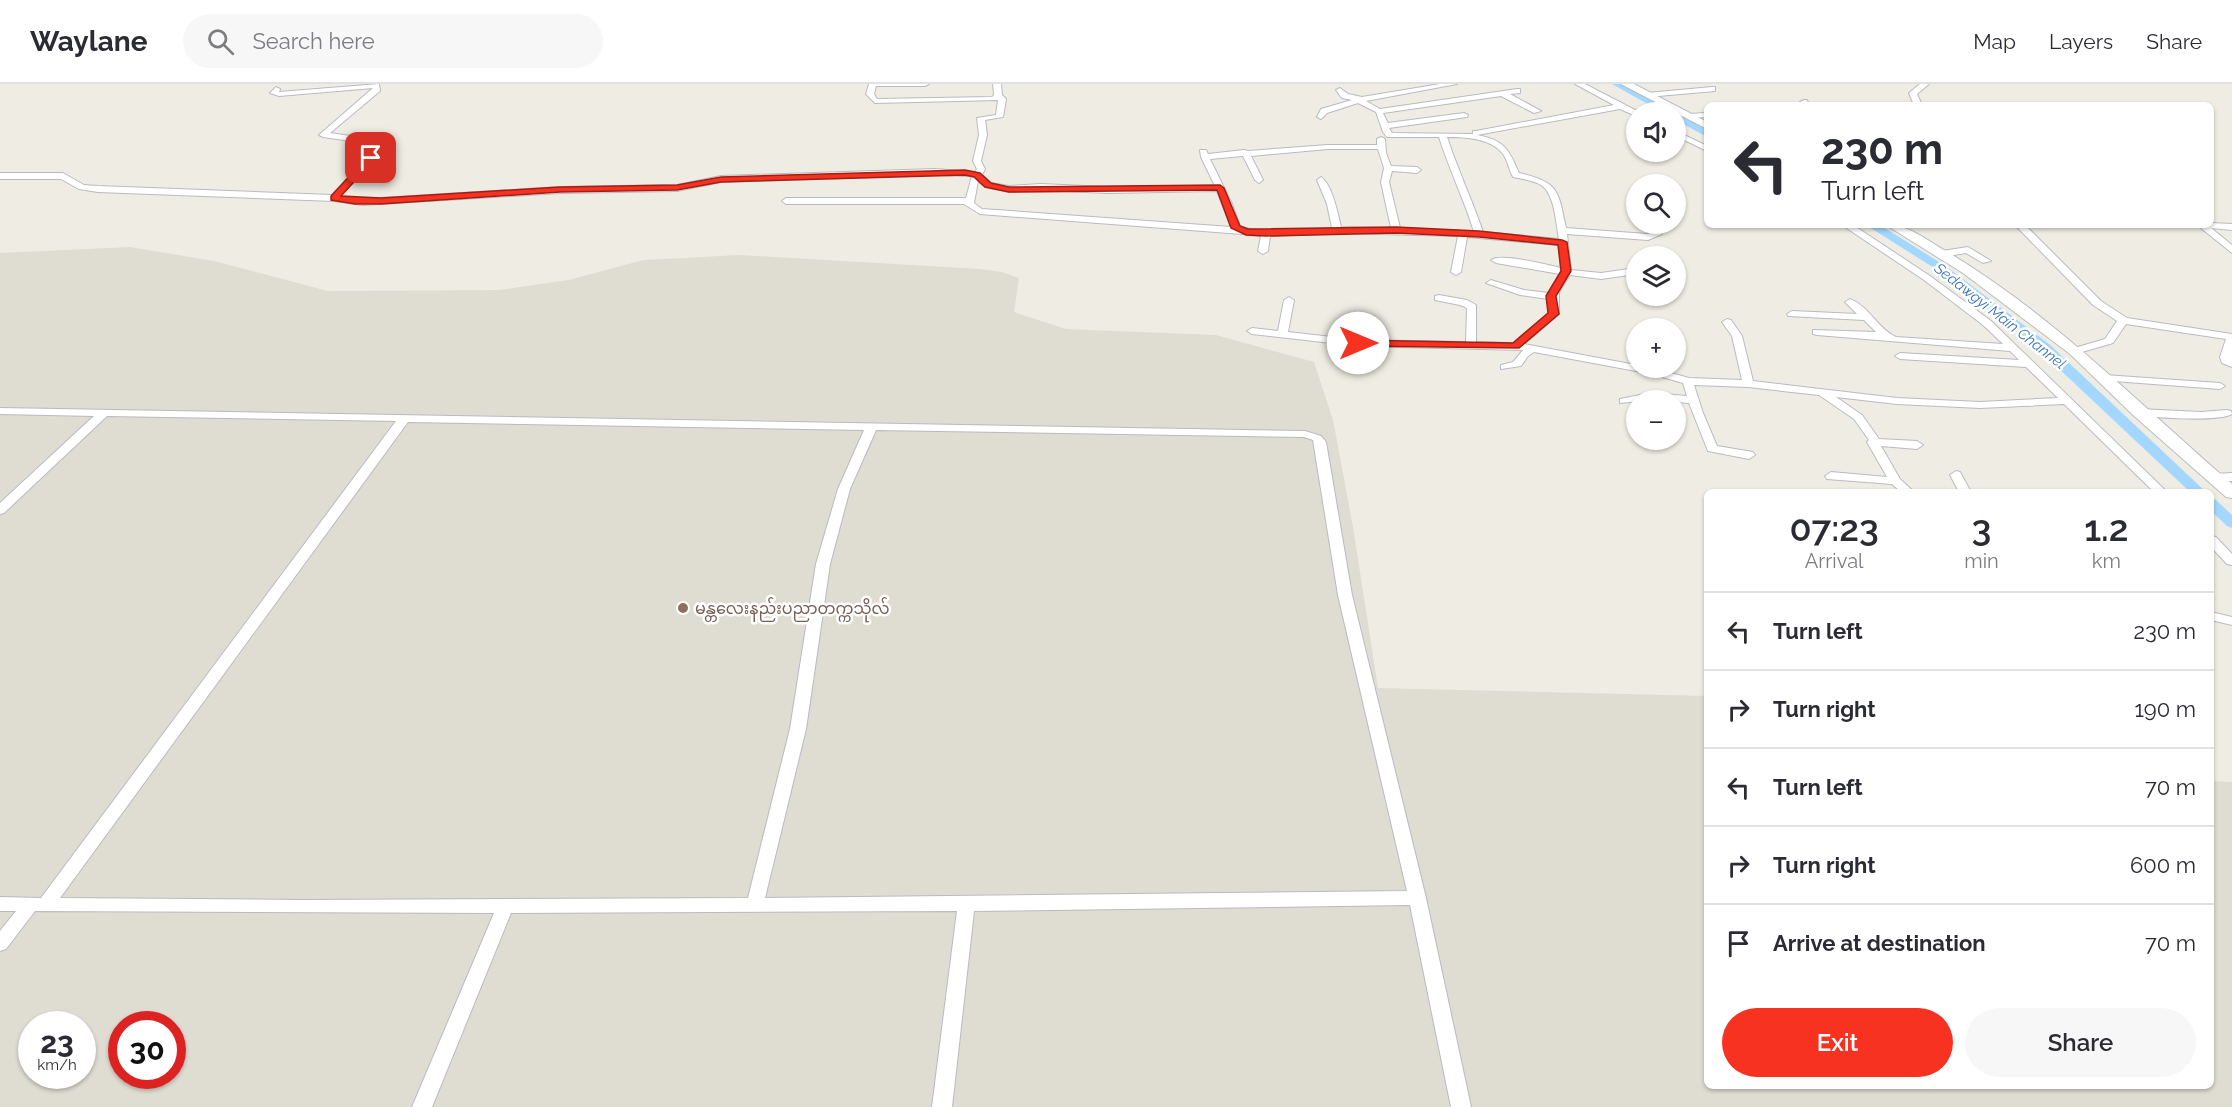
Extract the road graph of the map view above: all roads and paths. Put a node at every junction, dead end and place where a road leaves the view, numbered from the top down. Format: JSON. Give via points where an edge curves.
{"nodes":[{"id":1,"x":873,"y":84,"type":"edge"},
{"id":2,"x":925,"y":84,"type":"edge"},
{"id":3,"x":997,"y":84,"type":"edge"},
{"id":4,"x":1453,"y":84,"type":"edge"},
{"id":5,"x":1579,"y":84,"type":"edge"},
{"id":6,"x":1924,"y":84,"type":"edge"},
{"id":7,"x":1629,"y":85,"type":"edge"},
{"id":8,"x":276,"y":89,"type":"dead end"},
{"id":9,"x":1712,"y":89,"type":"dead end"},
{"id":10,"x":1340,"y":90,"type":"dead end"},
{"id":11,"x":1353,"y":90,"type":"dead end"},
{"id":12,"x":1517,"y":91,"type":"dead end"},
{"id":13,"x":1502,"y":93,"type":"junction"},
{"id":14,"x":1647,"y":95,"type":"junction"},
{"id":15,"x":998,"y":96,"type":"junction"},
{"id":16,"x":1360,"y":99,"type":"junction"},
{"id":17,"x":1917,"y":102,"type":"edge"},
{"id":18,"x":1622,"y":106,"type":"junction"},
{"id":19,"x":1626,"y":108,"type":"edge"},
{"id":20,"x":1379,"y":111,"type":"junction"},
{"id":21,"x":1537,"y":111,"type":"dead end"},
{"id":22,"x":1464,"y":115,"type":"dead end"},
{"id":23,"x":1704,"y":115,"type":"edge"},
{"id":24,"x":1688,"y":116,"type":"junction"},
{"id":25,"x":1322,"y":117,"type":"dead end"},
{"id":26,"x":1704,"y":124,"type":"edge"},
{"id":27,"x":1388,"y":131,"type":"junction"},
{"id":28,"x":1462,"y":135,"type":"junction"},
{"id":29,"x":1443,"y":136,"type":"junction"},
{"id":30,"x":1686,"y":138,"type":"edge"},
{"id":31,"x":1381,"y":147,"type":"junction"},
{"id":32,"x":1704,"y":147,"type":"edge"},
{"id":33,"x":1244,"y":152,"type":"junction"},
{"id":34,"x":1388,"y":168,"type":"junction"},
{"id":35,"x":1417,"y":170,"type":"dead end"},
{"id":36,"x":977,"y":175,"type":"junction"},
{"id":37,"x":0,"y":176,"type":"edge"},
{"id":38,"x":1259,"y":180,"type":"dead end"},
{"id":39,"x":1321,"y":180,"type":"dead end"},
{"id":40,"x":1220,"y":188,"type":"junction"},
{"id":41,"x":334,"y":198,"type":"junction"},
{"id":42,"x":786,"y":201,"type":"dead end"},
{"id":43,"x":970,"y":202,"type":"junction"},
{"id":44,"x":2214,"y":226,"type":"edge"},
{"id":45,"x":2232,"y":227,"type":"edge"},
{"id":46,"x":1851,"y":228,"type":"edge"},
{"id":47,"x":1898,"y":228,"type":"edge"},
{"id":48,"x":2023,"y":228,"type":"edge"},
{"id":49,"x":2206,"y":228,"type":"edge"},
{"id":50,"x":1337,"y":230,"type":"junction"},
{"id":51,"x":1396,"y":230,"type":"junction"},
{"id":52,"x":1242,"y":231,"type":"junction"},
{"id":53,"x":1463,"y":233,"type":"junction"},
{"id":54,"x":1266,"y":234,"type":"junction"},
{"id":55,"x":1479,"y":234,"type":"junction"},
{"id":56,"x":1657,"y":234,"type":"edge"},
{"id":57,"x":1563,"y":237,"type":"junction"},
{"id":58,"x":2232,"y":250,"type":"edge"},
{"id":59,"x":1263,"y":251,"type":"dead end"},
{"id":60,"x":1942,"y":254,"type":"junction"},
{"id":61,"x":1496,"y":260,"type":"dead end"},
{"id":62,"x":1986,"y":261,"type":"dead end"},
{"id":63,"x":1566,"y":271,"type":"junction"},
{"id":64,"x":1456,"y":272,"type":"dead end"},
{"id":65,"x":1626,"y":273,"type":"edge"},
{"id":66,"x":1491,"y":283,"type":"dead end"},
{"id":67,"x":1551,"y":296,"type":"junction"},
{"id":68,"x":1439,"y":298,"type":"dead end"},
{"id":69,"x":1289,"y":300,"type":"dead end"},
{"id":70,"x":1850,"y":302,"type":"dead end"},
{"id":71,"x":1792,"y":314,"type":"dead end"},
{"id":72,"x":1867,"y":317,"type":"junction"},
{"id":73,"x":2124,"y":321,"type":"junction"},
{"id":74,"x":1727,"y":322,"type":"dead end"},
{"id":75,"x":1252,"y":331,"type":"dead end"},
{"id":76,"x":1817,"y":332,"type":"dead end"},
{"id":77,"x":1282,"y":335,"type":"junction"},
{"id":78,"x":1885,"y":336,"type":"junction"},
{"id":79,"x":2232,"y":337,"type":"edge"},
{"id":80,"x":1471,"y":345,"type":"junction"},
{"id":81,"x":1516,"y":346,"type":"junction"},
{"id":82,"x":2011,"y":348,"type":"junction"},
{"id":83,"x":1532,"y":350,"type":"junction"},
{"id":84,"x":2075,"y":351,"type":"junction"},
{"id":85,"x":1900,"y":356,"type":"dead end"},
{"id":86,"x":2027,"y":364,"type":"junction"},
{"id":87,"x":2232,"y":364,"type":"edge"},
{"id":88,"x":1626,"y":365,"type":"edge"},
{"id":89,"x":1505,"y":367,"type":"dead end"},
{"id":90,"x":1679,"y":378,"type":"edge"},
{"id":91,"x":2104,"y":378,"type":"junction"},
{"id":92,"x":1688,"y":381,"type":"junction"},
{"id":93,"x":1748,"y":384,"type":"junction"},
{"id":94,"x":2220,"y":386,"type":"dead end"},
{"id":95,"x":1822,"y":393,"type":"junction"},
{"id":96,"x":1694,"y":400,"type":"junction"},
{"id":97,"x":1624,"y":401,"type":"dead end"},
{"id":98,"x":2066,"y":401,"type":"junction"},
{"id":99,"x":0,"y":411,"type":"edge"},
{"id":100,"x":105,"y":412,"type":"junction"},
{"id":101,"x":2139,"y":412,"type":"junction"},
{"id":102,"x":2227,"y":413,"type":"dead end"},
{"id":103,"x":404,"y":418,"type":"junction"},
{"id":104,"x":872,"y":425,"type":"junction"},
{"id":105,"x":1875,"y":441,"type":"junction"},
{"id":106,"x":1917,"y":445,"type":"dead end"},
{"id":107,"x":1749,"y":455,"type":"dead end"},
{"id":108,"x":1956,"y":475,"type":"dead end"},
{"id":109,"x":1831,"y":476,"type":"dead end"},
{"id":110,"x":2232,"y":477,"type":"edge"},
{"id":111,"x":2214,"y":478,"type":"junction"},
{"id":112,"x":1895,"y":481,"type":"junction"},
{"id":113,"x":1904,"y":489,"type":"edge"},
{"id":114,"x":1963,"y":489,"type":"edge"},
{"id":115,"x":2158,"y":489,"type":"edge"},
{"id":116,"x":2232,"y":493,"type":"edge"},
{"id":117,"x":0,"y":510,"type":"edge"},
{"id":118,"x":2214,"y":543,"type":"edge"},
{"id":119,"x":2232,"y":561,"type":"edge"},
{"id":120,"x":1417,"y":898,"type":"junction"},
{"id":121,"x":0,"y":904,"type":"edge"},
{"id":122,"x":38,"y":904,"type":"junction"},
{"id":123,"x":755,"y":904,"type":"junction"},
{"id":124,"x":966,"y":904,"type":"junction"},
{"id":125,"x":506,"y":905,"type":"junction"},
{"id":126,"x":0,"y":944,"type":"edge"},
{"id":127,"x":422,"y":1107,"type":"edge"},
{"id":128,"x":942,"y":1107,"type":"edge"},
{"id":129,"x":1461,"y":1107,"type":"edge"}],
"edges":[{"from":1,"to":2,"type":"street"},
{"from":1,"to":15,"type":"street","via":[[870,94],[875,102]]},
{"from":3,"to":15,"type":"street"},
{"from":4,"to":16,"type":"street"},
{"from":5,"to":18,"type":"street"},
{"from":6,"to":17,"type":"street","via":[[1913,93]]},
{"from":7,"to":14,"type":"street"},
{"from":8,"to":41,"type":"street","via":[[274,93],[279,94],[376,86],[323,135],[385,143]]},
{"from":9,"to":14,"type":"street"},
{"from":10,"to":16,"type":"street","via":[[1345,96]]},
{"from":11,"to":16,"type":"street"},
{"from":12,"to":13,"type":"street"},
{"from":13,"to":20,"type":"street"},
{"from":13,"to":21,"type":"street"},
{"from":14,"to":24,"type":"street"},
{"from":15,"to":36,"type":"street","via":[[1002,99],[999,117],[981,118],[983,135],[977,165],[981,169]]},
{"from":16,"to":20,"type":"street"},
{"from":16,"to":25,"type":"street","via":[[1324,111]]},
{"from":18,"to":19,"type":"street"},
{"from":18,"to":28,"type":"street"},
{"from":20,"to":27,"type":"street"},
{"from":22,"to":27,"type":"street"},
{"from":23,"to":24,"type":"street"},
{"from":24,"to":26,"type":"street"},
{"from":27,"to":29,"type":"street"},
{"from":27,"to":31,"type":"street","via":[[1380,140]]},
{"from":28,"to":29,"type":"street"},
{"from":28,"to":57,"type":"street","via":[[1491,140],[1505,150],[1516,175],[1549,187]]},
{"from":29,"to":55,"type":"street"},
{"from":30,"to":32,"type":"street"},
{"from":31,"to":33,"type":"street"},
{"from":31,"to":34,"type":"street"},
{"from":33,"to":38,"type":"street"},
{"from":33,"to":40,"type":"street","via":[[1204,154]]},
{"from":34,"to":35,"type":"street"},
{"from":34,"to":51,"type":"street","via":[[1385,182]]},
{"from":36,"to":40,"type":"street","via":[[988,185],[1009,189]]},
{"from":36,"to":41,"type":"street","via":[[934,172],[754,178],[668,188],[363,202]]},
{"from":36,"to":43,"type":"street"},
{"from":37,"to":41,"type":"street","via":[[63,176],[82,187],[98,189]]},
{"from":39,"to":50,"type":"street"},
{"from":40,"to":52,"type":"street","via":[[1236,228]]},
{"from":42,"to":43,"type":"street"},
{"from":43,"to":52,"type":"street","via":[[980,211]]},
{"from":44,"to":45,"type":"street"},
{"from":46,"to":82,"type":"street","via":[[1970,310]]},
{"from":47,"to":60,"type":"street"},
{"from":48,"to":73,"type":"street","via":[[2097,303]]},
{"from":49,"to":58,"type":"street"},
{"from":50,"to":51,"type":"street"},
{"from":50,"to":54,"type":"street"},
{"from":51,"to":53,"type":"street"},
{"from":52,"to":54,"type":"street"},
{"from":53,"to":55,"type":"street"},
{"from":53,"to":64,"type":"street"},
{"from":54,"to":59,"type":"street"},
{"from":55,"to":57,"type":"street"},
{"from":56,"to":57,"type":"street"},
{"from":57,"to":63,"type":"street"},
{"from":60,"to":62,"type":"street","via":[[1965,247]]},
{"from":60,"to":84,"type":"street"},
{"from":61,"to":63,"type":"street"},
{"from":63,"to":65,"type":"street"},
{"from":63,"to":67,"type":"street"},
{"from":66,"to":67,"type":"street"},
{"from":67,"to":81,"type":"street","via":[[1552,316]]},
{"from":68,"to":80,"type":"street","via":[[1472,307]]},
{"from":69,"to":77,"type":"street"},
{"from":70,"to":72,"type":"street"},
{"from":71,"to":72,"type":"street"},
{"from":72,"to":78,"type":"street"},
{"from":73,"to":79,"type":"street"},
{"from":73,"to":84,"type":"street","via":[[2109,341]]},
{"from":74,"to":93,"type":"street","via":[[1737,336]]},
{"from":75,"to":77,"type":"street"},
{"from":76,"to":78,"type":"street"},
{"from":77,"to":80,"type":"street","via":[[1358,343]]},
{"from":78,"to":82,"type":"street","via":[[1905,341]]},
{"from":79,"to":87,"type":"street","via":[[2224,357]]},
{"from":80,"to":81,"type":"street"},
{"from":81,"to":83,"type":"street"},
{"from":82,"to":86,"type":"street"},
{"from":83,"to":88,"type":"street"},
{"from":83,"to":89,"type":"street","via":[[1516,364]]},
{"from":84,"to":91,"type":"street"},
{"from":85,"to":86,"type":"street"},
{"from":86,"to":98,"type":"street"},
{"from":90,"to":92,"type":"street"},
{"from":91,"to":94,"type":"street"},
{"from":91,"to":101,"type":"street"},
{"from":92,"to":93,"type":"street"},
{"from":92,"to":96,"type":"street"},
{"from":93,"to":95,"type":"street"},
{"from":95,"to":98,"type":"street","via":[[1980,405]]},
{"from":95,"to":105,"type":"street","via":[[1858,417]]},
{"from":96,"to":97,"type":"street","via":[[1656,397]]},
{"from":96,"to":107,"type":"street","via":[[1712,448]]},
{"from":98,"to":115,"type":"street"},
{"from":99,"to":100,"type":"street"},
{"from":100,"to":103,"type":"street"},
{"from":100,"to":117,"type":"street"},
{"from":101,"to":102,"type":"street"},
{"from":101,"to":111,"type":"street"},
{"from":103,"to":104,"type":"street"},
{"from":103,"to":122,"type":"street"},
{"from":104,"to":120,"type":"street","via":[[1305,434],[1317,438],[1345,595]]},
{"from":104,"to":123,"type":"street","via":[[844,489],[823,564],[798,729]]},
{"from":105,"to":106,"type":"street"},
{"from":105,"to":112,"type":"street","via":[[1873,445]]},
{"from":108,"to":114,"type":"street"},
{"from":109,"to":112,"type":"street"},
{"from":110,"to":111,"type":"street"},
{"from":111,"to":116,"type":"street"},
{"from":112,"to":113,"type":"street"},
{"from":118,"to":119,"type":"street"},
{"from":120,"to":124,"type":"street"},
{"from":120,"to":129,"type":"street"},
{"from":121,"to":122,"type":"street"},
{"from":122,"to":125,"type":"street"},
{"from":122,"to":126,"type":"street"},
{"from":123,"to":124,"type":"street"},
{"from":123,"to":125,"type":"street"},
{"from":124,"to":128,"type":"street"},
{"from":125,"to":127,"type":"street"}]}
